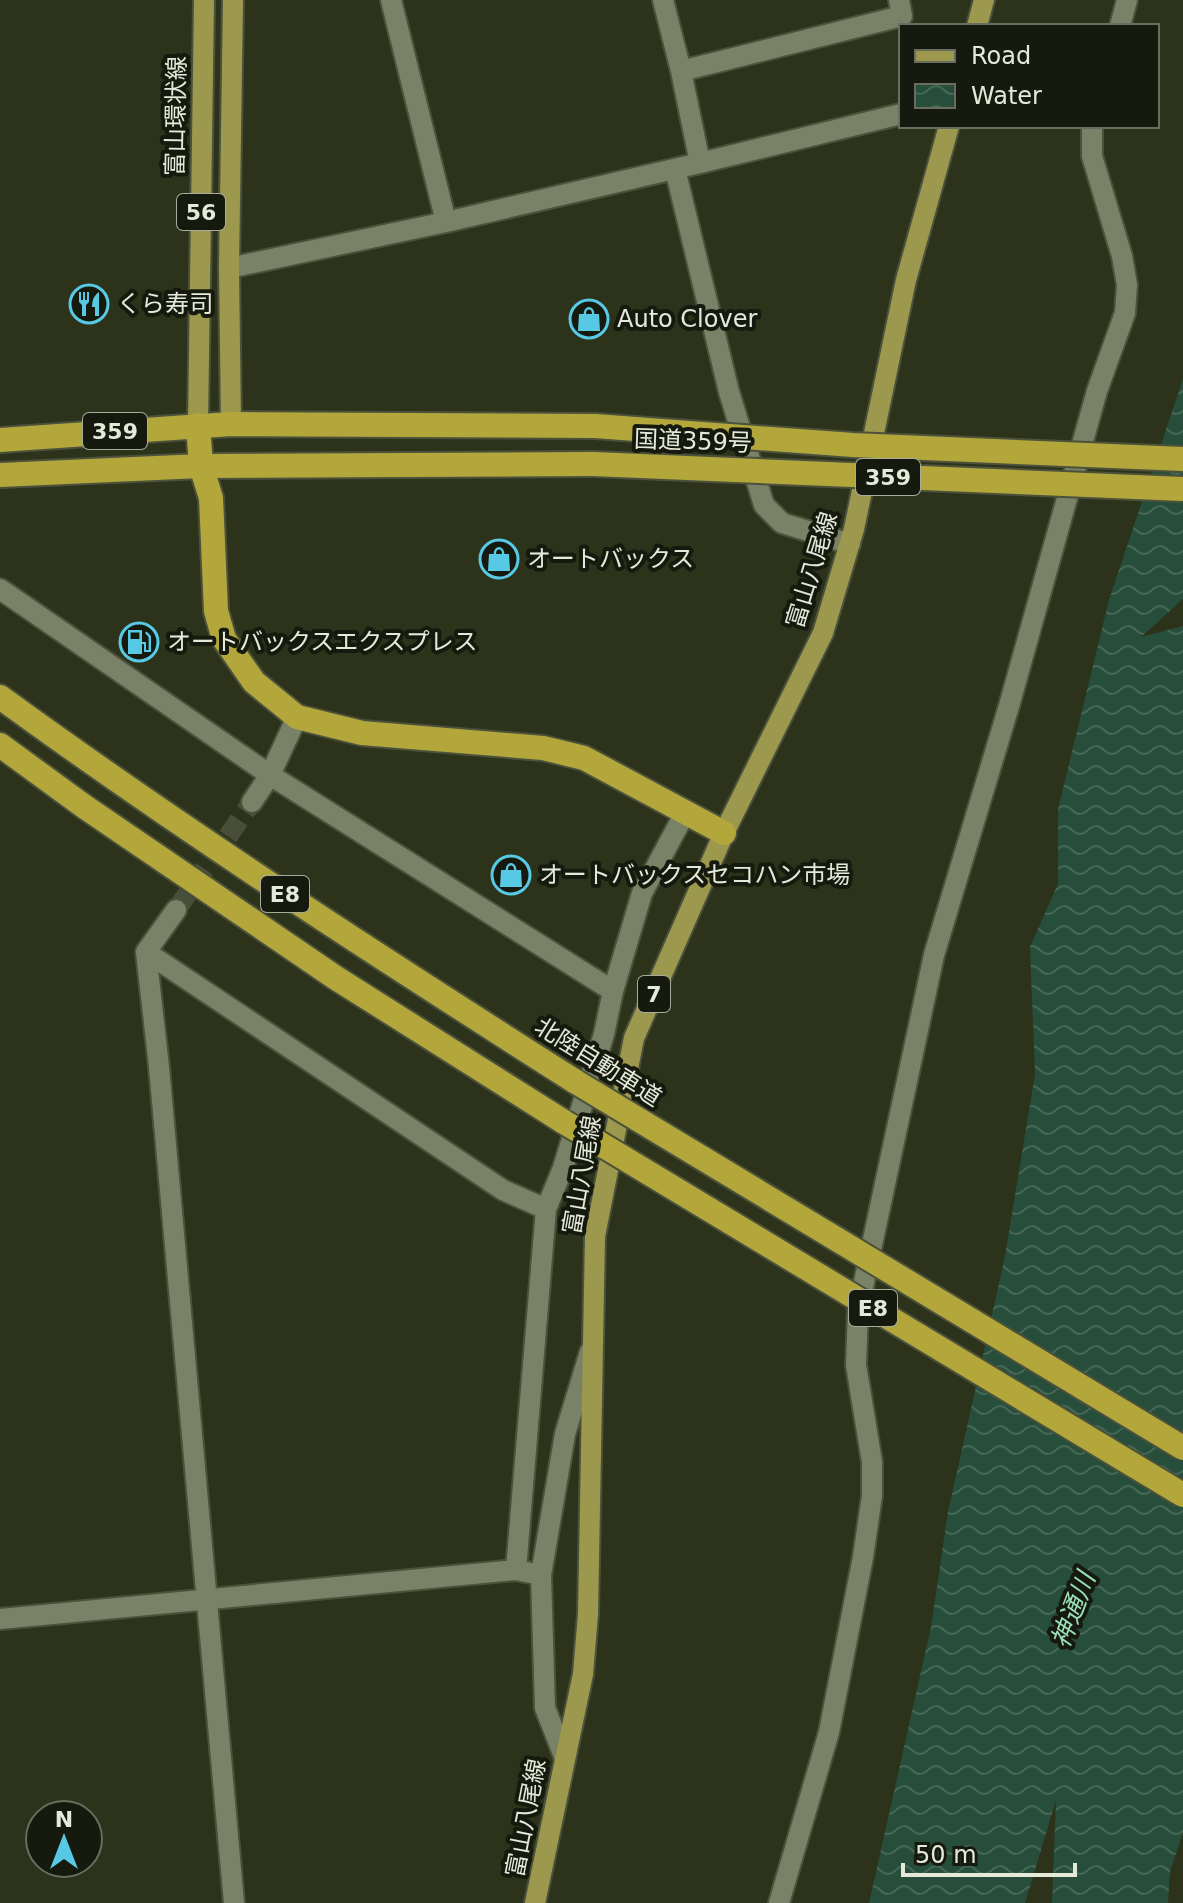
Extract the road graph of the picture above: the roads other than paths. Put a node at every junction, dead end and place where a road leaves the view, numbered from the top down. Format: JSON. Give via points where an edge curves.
{"nodes":[{"id":1,"x":204,"y":0,"type":"edge"},
{"id":2,"x":233,"y":0,"type":"edge"},
{"id":3,"x":392,"y":0,"type":"edge"},
{"id":4,"x":663,"y":0,"type":"edge"},
{"id":5,"x":899,"y":0,"type":"edge"},
{"id":6,"x":984,"y":0,"type":"edge"},
{"id":7,"x":1127,"y":0,"type":"edge"},
{"id":8,"x":978,"y":24,"type":"edge"},
{"id":9,"x":1121,"y":24,"type":"edge"},
{"id":10,"x":681,"y":71,"type":"junction"},
{"id":11,"x":899,"y":114,"type":"edge"},
{"id":12,"x":948,"y":128,"type":"edge"},
{"id":13,"x":1092,"y":128,"type":"edge"},
{"id":14,"x":700,"y":163,"type":"junction"},
{"id":15,"x":675,"y":169,"type":"junction"},
{"id":16,"x":446,"y":222,"type":"junction"},
{"id":17,"x":229,"y":268,"type":"junction"},
{"id":18,"x":231,"y":424,"type":"junction"},
{"id":19,"x":198,"y":425,"type":"junction"},
{"id":20,"x":0,"y":440,"type":"edge"},
{"id":21,"x":1183,"y":459,"type":"edge"},
{"id":22,"x":231,"y":465,"type":"junction"},
{"id":23,"x":201,"y":466,"type":"junction"},
{"id":24,"x":0,"y":475,"type":"edge"},
{"id":25,"x":1183,"y":489,"type":"edge"},
{"id":26,"x":211,"y":498,"type":"junction"},
{"id":27,"x":850,"y":544,"type":"junction"},
{"id":28,"x":0,"y":589,"type":"edge"},
{"id":29,"x":0,"y":697,"type":"edge"},
{"id":30,"x":297,"y":717,"type":"junction"},
{"id":31,"x":0,"y":745,"type":"edge"},
{"id":32,"x":270,"y":775,"type":"junction"},
{"id":33,"x":252,"y":802,"type":"tunnel mouth"},
{"id":34,"x":686,"y":811,"type":"junction"},
{"id":35,"x":724,"y":833,"type":"junction"},
{"id":36,"x":176,"y":910,"type":"tunnel mouth"},
{"id":37,"x":146,"y":952,"type":"junction"},
{"id":38,"x":613,"y":991,"type":"junction"},
{"id":39,"x":546,"y":1209,"type":"junction"},
{"id":40,"x":593,"y":1345,"type":"junction"},
{"id":41,"x":1183,"y":1448,"type":"edge"},
{"id":42,"x":1183,"y":1495,"type":"edge"},
{"id":43,"x":516,"y":1570,"type":"junction"},
{"id":44,"x":541,"y":1575,"type":"junction"},
{"id":45,"x":207,"y":1600,"type":"junction"},
{"id":46,"x":0,"y":1619,"type":"edge"},
{"id":47,"x":564,"y":1756,"type":"junction"},
{"id":48,"x":234,"y":1903,"type":"edge"},
{"id":49,"x":535,"y":1903,"type":"edge"},
{"id":50,"x":779,"y":1903,"type":"edge"}],
"edges":[{"from":1,"to":19,"type":"main road","name":"富山環状線","number":"56"},
{"from":2,"to":17,"type":"main road","number":"56"},
{"from":3,"to":16,"type":"street"},
{"from":4,"to":10,"type":"street"},
{"from":5,"to":10,"type":"street","via":[[902,16]]},
{"from":6,"to":8,"type":"main road"},
{"from":7,"to":9,"type":"street"},
{"from":10,"to":14,"type":"street"},
{"from":11,"to":14,"type":"street"},
{"from":12,"to":27,"type":"main road","name":"富山八尾線","number":"7","via":[[906,280]]},
{"from":13,"to":50,"type":"street","via":[[1092,156],[1122,256],[1125,313],[1097,391],[934,955],[858,1310],[856,1365],[872,1462],[863,1557],[829,1732]]},
{"from":14,"to":15,"type":"street"},
{"from":15,"to":16,"type":"street"},
{"from":15,"to":27,"type":"street","via":[[729,392],[764,505],[782,523]]},
{"from":16,"to":17,"type":"street"},
{"from":17,"to":18,"type":"main road","number":"56"},
{"from":18,"to":19,"type":"highway","number":"359"},
{"from":18,"to":21,"type":"highway","name":"国道359号","number":"359","bridge":true,"via":[[595,426],[853,445]]},
{"from":18,"to":22,"type":"highway"},
{"from":19,"to":20,"type":"highway","number":"359"},
{"from":19,"to":23,"type":"highway"},
{"from":22,"to":23,"type":"highway","name":"国道359号","number":"359"},
{"from":22,"to":25,"type":"highway","name":"国道359号","number":"359","bridge":true,"via":[[593,464]]},
{"from":22,"to":26,"type":"highway"},
{"from":23,"to":24,"type":"highway","number":"359"},
{"from":23,"to":26,"type":"highway"},
{"from":26,"to":30,"type":"highway","via":[[216,611],[224,639],[254,682]]},
{"from":27,"to":35,"type":"main road","name":"富山八尾線","number":"7","via":[[823,633]]},
{"from":28,"to":32,"type":"street"},
{"from":29,"to":41,"type":"highway","name":"北陸自動車道","number":"E8","bridge":true,"via":[[339,931],[576,1082]]},
{"from":30,"to":32,"type":"street"},
{"from":30,"to":34,"type":"highway","via":[[362,733],[543,748],[584,758]]},
{"from":31,"to":42,"type":"highway","number":"E8","bridge":true,"via":[[336,978],[564,1122]]},
{"from":32,"to":33,"type":"street"},
{"from":32,"to":38,"type":"street"},
{"from":34,"to":35,"type":"highway"},
{"from":34,"to":38,"type":"street","via":[[642,893]]},
{"from":35,"to":40,"type":"main road","name":"富山八尾線","number":"7","via":[[634,1038],[595,1236]]},
{"from":36,"to":37,"type":"street"},
{"from":37,"to":39,"type":"street","via":[[503,1190]]},
{"from":37,"to":45,"type":"street"},
{"from":38,"to":39,"type":"street","via":[[563,1168]]},
{"from":39,"to":43,"type":"street"},
{"from":40,"to":44,"type":"street","via":[[565,1434]]},
{"from":40,"to":47,"type":"main road","name":"富山八尾線","number":"7","via":[[588,1614],[583,1674]]},
{"from":43,"to":44,"type":"street"},
{"from":43,"to":45,"type":"street"},
{"from":44,"to":47,"type":"street","via":[[545,1708]]},
{"from":45,"to":46,"type":"street"},
{"from":45,"to":48,"type":"street"},
{"from":47,"to":49,"type":"main road","name":"富山八尾線","number":"7"}]}
